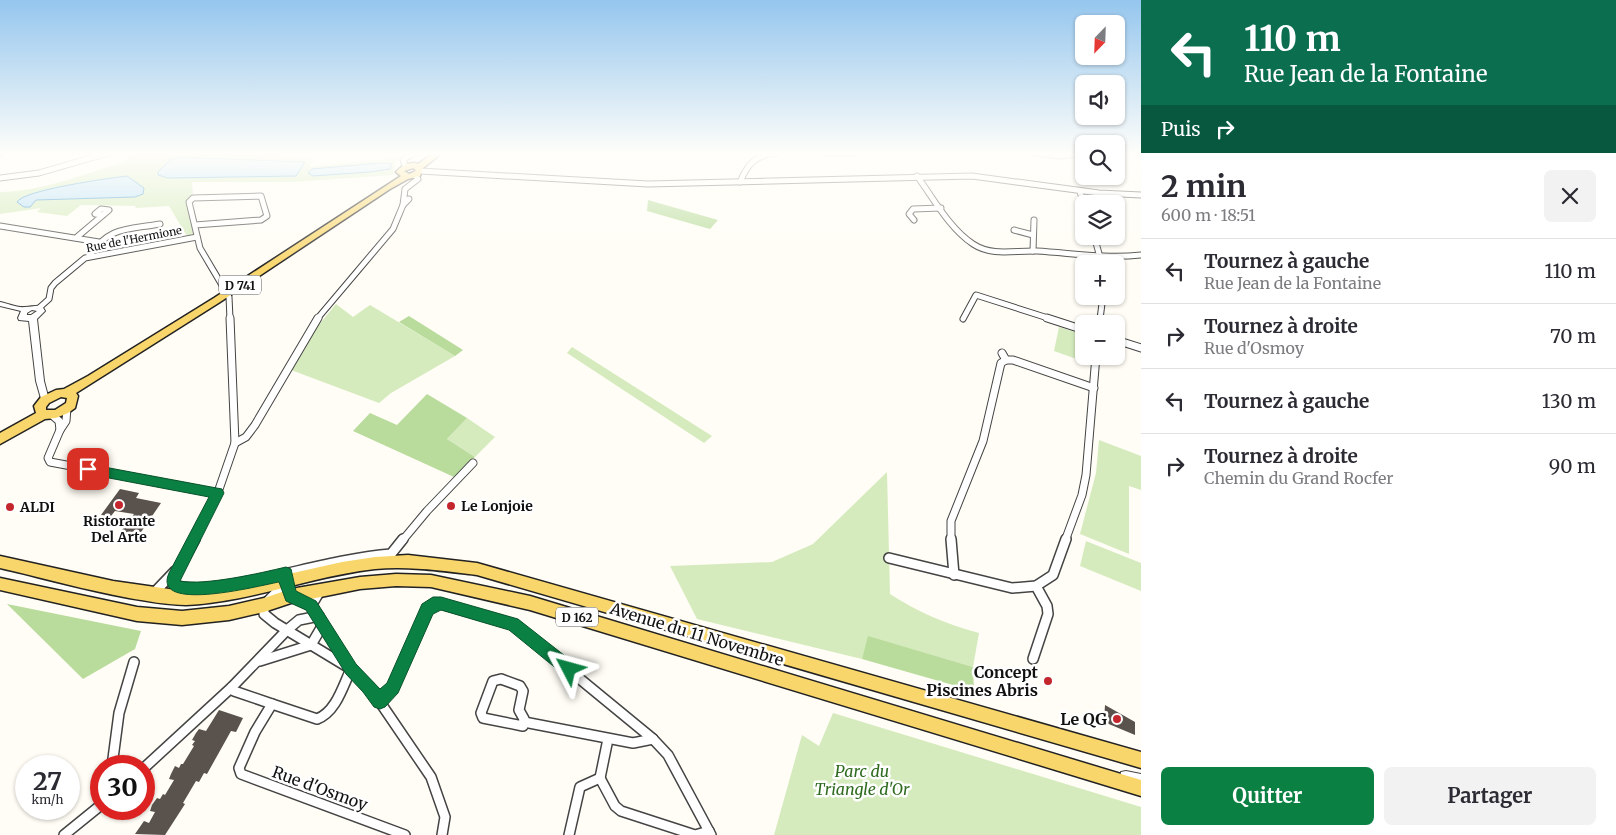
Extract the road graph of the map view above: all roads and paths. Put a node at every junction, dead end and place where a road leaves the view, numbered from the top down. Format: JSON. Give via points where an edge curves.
{"nodes":[{"id":1,"x":380,"y":192,"type":"edge"},
{"id":2,"x":405,"y":192,"type":"edge"},
{"id":3,"x":929,"y":192,"type":"edge"},
{"id":4,"x":1080,"y":192,"type":"joint"},
{"id":5,"x":1081,"y":195,"type":"edge"},
{"id":6,"x":1141,"y":196,"type":"edge"},
{"id":7,"x":941,"y":208,"type":"junction"},
{"id":8,"x":103,"y":215,"type":"dead end"},
{"id":9,"x":914,"y":220,"type":"dead end"},
{"id":10,"x":1034,"y":220,"type":"dead end"},
{"id":11,"x":160,"y":224,"type":"dead end"},
{"id":12,"x":195,"y":225,"type":"junction"},
{"id":13,"x":0,"y":226,"type":"edge"},
{"id":14,"x":1014,"y":230,"type":"dead end"},
{"id":15,"x":1033,"y":235,"type":"junction"},
{"id":16,"x":77,"y":237,"type":"junction"},
{"id":17,"x":197,"y":237,"type":"junction"},
{"id":18,"x":99,"y":242,"type":"junction"},
{"id":19,"x":1033,"y":251,"type":"junction"},
{"id":20,"x":89,"y":256,"type":"junction"},
{"id":21,"x":1075,"y":256,"type":"edge"},
{"id":22,"x":1141,"y":256,"type":"edge"},
{"id":23,"x":1125,"y":258,"type":"edge"},
{"id":24,"x":227,"y":294,"type":"junction"},
{"id":25,"x":0,"y":304,"type":"edge"},
{"id":26,"x":39,"y":308,"type":"junction"},
{"id":27,"x":26,"y":310,"type":"junction"},
{"id":28,"x":33,"y":318,"type":"junction"},
{"id":29,"x":963,"y":319,"type":"dead end"},
{"id":30,"x":1075,"y":327,"type":"edge"},
{"id":31,"x":1125,"y":343,"type":"edge"},
{"id":32,"x":1141,"y":348,"type":"edge"},
{"id":33,"x":1002,"y":353,"type":"dead end"},
{"id":34,"x":1006,"y":360,"type":"junction"},
{"id":35,"x":1095,"y":365,"type":"edge"},
{"id":36,"x":40,"y":381,"type":"junction"},
{"id":37,"x":1094,"y":388,"type":"junction"},
{"id":38,"x":66,"y":394,"type":"junction"},
{"id":39,"x":67,"y":408,"type":"junction"},
{"id":40,"x":45,"y":409,"type":"junction"},
{"id":41,"x":60,"y":430,"type":"junction"},
{"id":42,"x":0,"y":439,"type":"edge"},
{"id":43,"x":235,"y":443,"type":"junction"},
{"id":44,"x":474,"y":463,"type":"dead end"},
{"id":45,"x":218,"y":493,"type":"junction"},
{"id":46,"x":889,"y":558,"type":"dead end"},
{"id":47,"x":0,"y":562,"type":"edge"},
{"id":48,"x":182,"y":563,"type":"junction"},
{"id":49,"x":954,"y":575,"type":"junction"},
{"id":50,"x":0,"y":584,"type":"edge"},
{"id":51,"x":288,"y":584,"type":"junction"},
{"id":52,"x":1036,"y":586,"type":"junction"},
{"id":53,"x":320,"y":590,"type":"junction"},
{"id":54,"x":152,"y":595,"type":"junction"},
{"id":55,"x":264,"y":605,"type":"junction"},
{"id":56,"x":311,"y":606,"type":"junction"},
{"id":57,"x":320,"y":618,"type":"junction"},
{"id":58,"x":286,"y":630,"type":"junction"},
{"id":59,"x":311,"y":645,"type":"junction"},
{"id":60,"x":1033,"y":659,"type":"dead end"},
{"id":61,"x":134,"y":662,"type":"dead end"},
{"id":62,"x":257,"y":662,"type":"junction"},
{"id":63,"x":351,"y":669,"type":"junction"},
{"id":64,"x":232,"y":687,"type":"junction"},
{"id":65,"x":380,"y":701,"type":"junction"},
{"id":66,"x":272,"y":704,"type":"junction"},
{"id":67,"x":524,"y":722,"type":"junction"},
{"id":68,"x":608,"y":739,"type":"junction"},
{"id":69,"x":653,"y":739,"type":"junction"},
{"id":70,"x":113,"y":755,"type":"edge"},
{"id":71,"x":155,"y":758,"type":"edge"},
{"id":72,"x":1141,"y":760,"type":"edge"},
{"id":73,"x":1076,"y":768,"type":"junction"},
{"id":74,"x":600,"y":778,"type":"junction"},
{"id":75,"x":1141,"y":780,"type":"edge"},
{"id":76,"x":1141,"y":788,"type":"edge"},
{"id":77,"x":1141,"y":794,"type":"edge"},
{"id":78,"x":90,"y":814,"type":"edge"},
{"id":79,"x":710,"y":833,"type":"edge"},
{"id":80,"x":64,"y":835,"type":"edge"},
{"id":81,"x":404,"y":835,"type":"edge"},
{"id":82,"x":442,"y":835,"type":"edge"},
{"id":83,"x":569,"y":835,"type":"edge"}],
"edges":[{"from":1,"to":24,"type":"main road","number":"D 741"},
{"from":2,"to":43,"type":"street","via":[[393,228],[315,322],[255,425],[246,438]]},
{"from":3,"to":7,"type":"street"},
{"from":4,"to":5,"type":"street"},
{"from":4,"to":6,"type":"street"},
{"from":7,"to":9,"type":"street","via":[[913,209],[910,214]]},
{"from":7,"to":19,"type":"street","via":[[973,244],[992,252]]},
{"from":8,"to":16,"type":"street"},
{"from":10,"to":15,"type":"street"},
{"from":11,"to":18,"type":"street","via":[[114,232]]},
{"from":12,"to":12,"type":"street","via":[[188,202],[193,198],[261,196],[267,216],[261,220]]},
{"from":12,"to":17,"type":"street"},
{"from":13,"to":16,"type":"street"},
{"from":14,"to":15,"type":"street"},
{"from":15,"to":19,"type":"street"},
{"from":16,"to":18,"type":"street"},
{"from":17,"to":20,"type":"street","name":"Rue de l'Hermione"},
{"from":17,"to":24,"type":"street"},
{"from":18,"to":20,"type":"street"},
{"from":19,"to":21,"type":"street"},
{"from":20,"to":26,"type":"street","name":"Rue de l'Hermione","via":[[55,283],[49,299]]},
{"from":22,"to":23,"type":"street"},
{"from":24,"to":38,"type":"main road","number":"D 741"},
{"from":24,"to":43,"type":"street","via":[[231,320]]},
{"from":25,"to":27,"type":"street"},
{"from":26,"to":27,"type":"street"},
{"from":26,"to":28,"type":"street","via":[[41,311]]},
{"from":27,"to":28,"type":"street","via":[[22,318]]},
{"from":28,"to":36,"type":"street"},
{"from":29,"to":30,"type":"street","via":[[976,295]]},
{"from":31,"to":32,"type":"street"},
{"from":33,"to":34,"type":"street"},
{"from":34,"to":37,"type":"street"},
{"from":34,"to":49,"type":"street","via":[[1001,363],[976,462],[951,521]]},
{"from":35,"to":37,"type":"street"},
{"from":36,"to":38,"type":"street","via":[[51,391]]},
{"from":36,"to":40,"type":"street"},
{"from":37,"to":52,"type":"street","via":[[1082,495],[1053,575]]},
{"from":38,"to":39,"type":"main road"},
{"from":38,"to":40,"type":"main road"},
{"from":39,"to":40,"type":"main road"},
{"from":39,"to":41,"type":"street","via":[[66,421]]},
{"from":40,"to":41,"type":"street","via":[[59,421]]},
{"from":40,"to":42,"type":"main road"},
{"from":41,"to":45,"type":"street","via":[[48,458],[50,462]]},
{"from":43,"to":45,"type":"street"},
{"from":44,"to":51,"type":"street","via":[[391,554],[356,559]]},
{"from":45,"to":48,"type":"street"},
{"from":46,"to":49,"type":"street"},
{"from":47,"to":54,"type":"main road","name":"Avenue du 11 Novembre","number":"D 162"},
{"from":48,"to":51,"type":"street","via":[[172,581],[179,588],[195,589],[253,581]]},
{"from":48,"to":54,"type":"street"},
{"from":49,"to":52,"type":"street","via":[[1012,588]]},
{"from":50,"to":55,"type":"main road","name":"Avenue du 11 Novembre","number":"D 162","via":[[137,614],[182,618]]},
{"from":51,"to":53,"type":"main road","name":"Avenue du 11 Novembre","number":"D 162"},
{"from":51,"to":54,"type":"main road","name":"Avenue du 11 Novembre","number":"D 162","via":[[213,596],[182,598]]},
{"from":51,"to":55,"type":"main road","name":"Avenue du 11 Novembre","number":"D 162"},
{"from":51,"to":56,"type":"street"},
{"from":51,"to":72,"type":"main road","name":"Avenue du 11 Novembre","number":"D 162","via":[[342,568],[375,563],[408,561],[476,569]]},
{"from":52,"to":60,"type":"street","via":[[1048,614]]},
{"from":53,"to":56,"type":"street"},
{"from":53,"to":73,"type":"main road","name":"Avenue du 11 Novembre","number":"D 162","via":[[396,580],[431,581],[473,589],[611,627]]},
{"from":55,"to":58,"type":"street","via":[[264,614]]},
{"from":56,"to":57,"type":"street"},
{"from":57,"to":58,"type":"street","via":[[299,620]]},
{"from":57,"to":59,"type":"street","via":[[321,628]]},
{"from":57,"to":63,"type":"street"},
{"from":58,"to":59,"type":"street"},
{"from":58,"to":62,"type":"street"},
{"from":59,"to":62,"type":"street"},
{"from":59,"to":63,"type":"street"},
{"from":61,"to":70,"type":"street","via":[[115,727]]},
{"from":62,"to":64,"type":"street"},
{"from":63,"to":65,"type":"street"},
{"from":63,"to":66,"type":"street","via":[[329,713],[321,719]]},
{"from":64,"to":66,"type":"street"},
{"from":64,"to":71,"type":"street"},
{"from":65,"to":69,"type":"street","via":[[392,688],[428,609],[433,604],[441,604],[513,624]]},
{"from":65,"to":82,"type":"street","via":[[431,777],[445,817]]},
{"from":66,"to":81,"type":"street","name":"Rue d'Osmoy","via":[[242,758],[241,774]]},
{"from":67,"to":67,"type":"street","via":[[523,726],[483,718],[481,713],[493,681],[520,686],[523,692],[519,710]]},
{"from":67,"to":68,"type":"street"},
{"from":68,"to":69,"type":"street","via":[[633,743]]},
{"from":68,"to":74,"type":"street"},
{"from":69,"to":79,"type":"street","via":[[668,755]]},
{"from":73,"to":75,"type":"street"},
{"from":73,"to":76,"type":"main road","name":"Avenue du 11 Novembre","number":"D 162"},
{"from":73,"to":77,"type":"street"},
{"from":74,"to":79,"type":"street","via":[[621,811],[695,835]]},
{"from":74,"to":83,"type":"street","via":[[580,786]]},
{"from":78,"to":80,"type":"street"}]}
